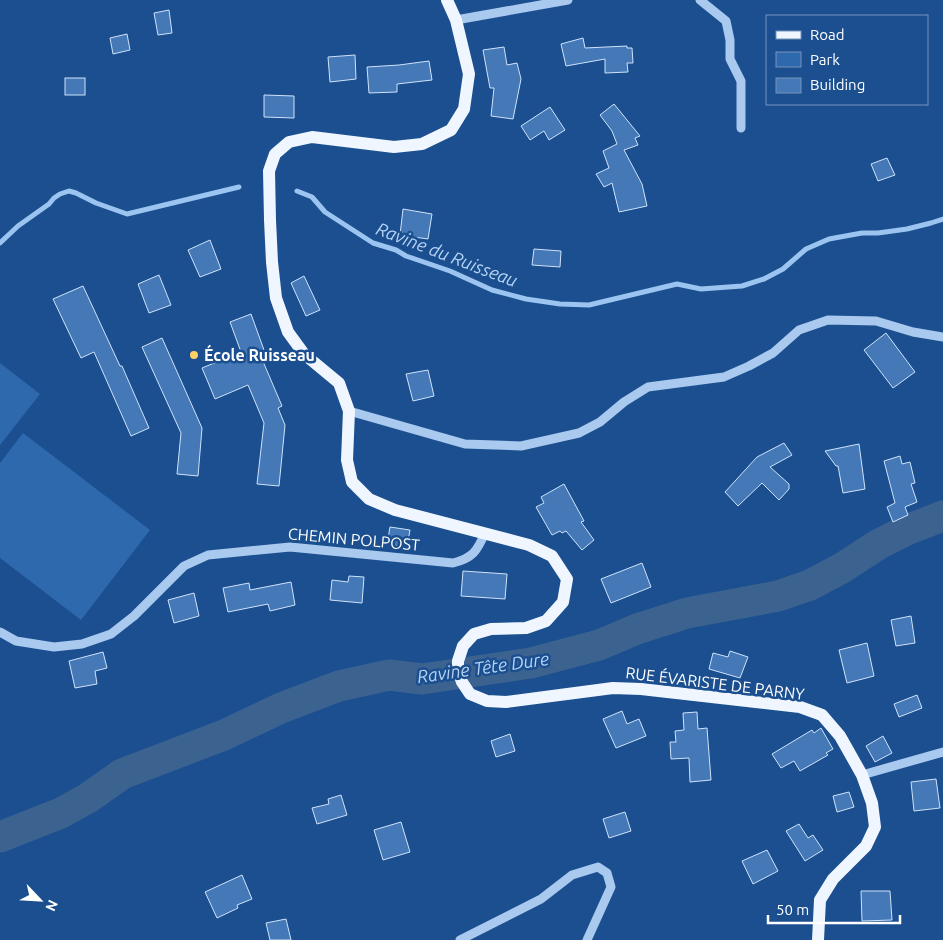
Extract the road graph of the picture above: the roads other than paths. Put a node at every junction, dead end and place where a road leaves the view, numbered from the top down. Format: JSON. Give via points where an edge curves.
{"nodes":[{"id":1,"x":448,"y":0,"type":"edge"},
{"id":2,"x":568,"y":0,"type":"edge"},
{"id":3,"x":700,"y":0,"type":"edge"},
{"id":4,"x":456,"y":20,"type":"junction"},
{"id":5,"x":741,"y":128,"type":"dead end"},
{"id":6,"x":943,"y":337,"type":"edge"},
{"id":7,"x":349,"y":412,"type":"junction"},
{"id":8,"x":485,"y":533,"type":"junction"},
{"id":9,"x":0,"y":632,"type":"edge"},
{"id":10,"x":943,"y":752,"type":"edge"},
{"id":11,"x":862,"y":775,"type":"junction"},
{"id":12,"x":460,"y":940,"type":"edge"},
{"id":13,"x":587,"y":940,"type":"edge"},
{"id":14,"x":818,"y":940,"type":"edge"}],
"edges":[{"from":1,"to":4,"type":"main road","name":"RUE ÉVARISTE DE PARNY"},
{"from":2,"to":4,"type":"street"},
{"from":3,"to":5,"type":"street","via":[[726,21],[730,59],[741,81]]},
{"from":4,"to":7,"type":"main road","name":"RUE ÉVARISTE DE PARNY","via":[[469,74],[464,109],[450,130],[422,144],[394,147],[312,137],[289,142],[275,154],[269,171],[276,298],[288,332],[304,354],[339,383]]},
{"from":6,"to":7,"type":"street","via":[[876,321],[828,320],[798,330],[773,353],[724,377],[648,387],[600,422],[579,432],[521,446],[465,444]]},
{"from":7,"to":8,"type":"main road","name":"RUE ÉVARISTE DE PARNY","via":[[347,460],[352,482],[369,499],[394,510]]},
{"from":8,"to":9,"type":"street","name":"CHEMIN POLPOST","via":[[469,559],[454,563],[290,547],[208,555],[184,566],[141,610],[111,634],[82,644],[54,647],[16,642]]},
{"from":8,"to":11,"type":"main road","name":"RUE ÉVARISTE DE PARNY","via":[[528,545],[552,556],[567,579],[563,602],[546,621],[526,628],[491,629],[474,634],[463,646],[458,670],[470,694],[487,701],[506,702],[613,688],[641,689],[800,707],[822,715],[840,736]]},
{"from":10,"to":11,"type":"street"},
{"from":11,"to":14,"type":"main road","name":"RUE ÉVARISTE DE PARNY","via":[[872,803],[875,827],[866,846],[832,879],[820,900]]},
{"from":12,"to":13,"type":"street","via":[[541,899],[572,875],[598,866],[607,873],[611,887]]}]}
